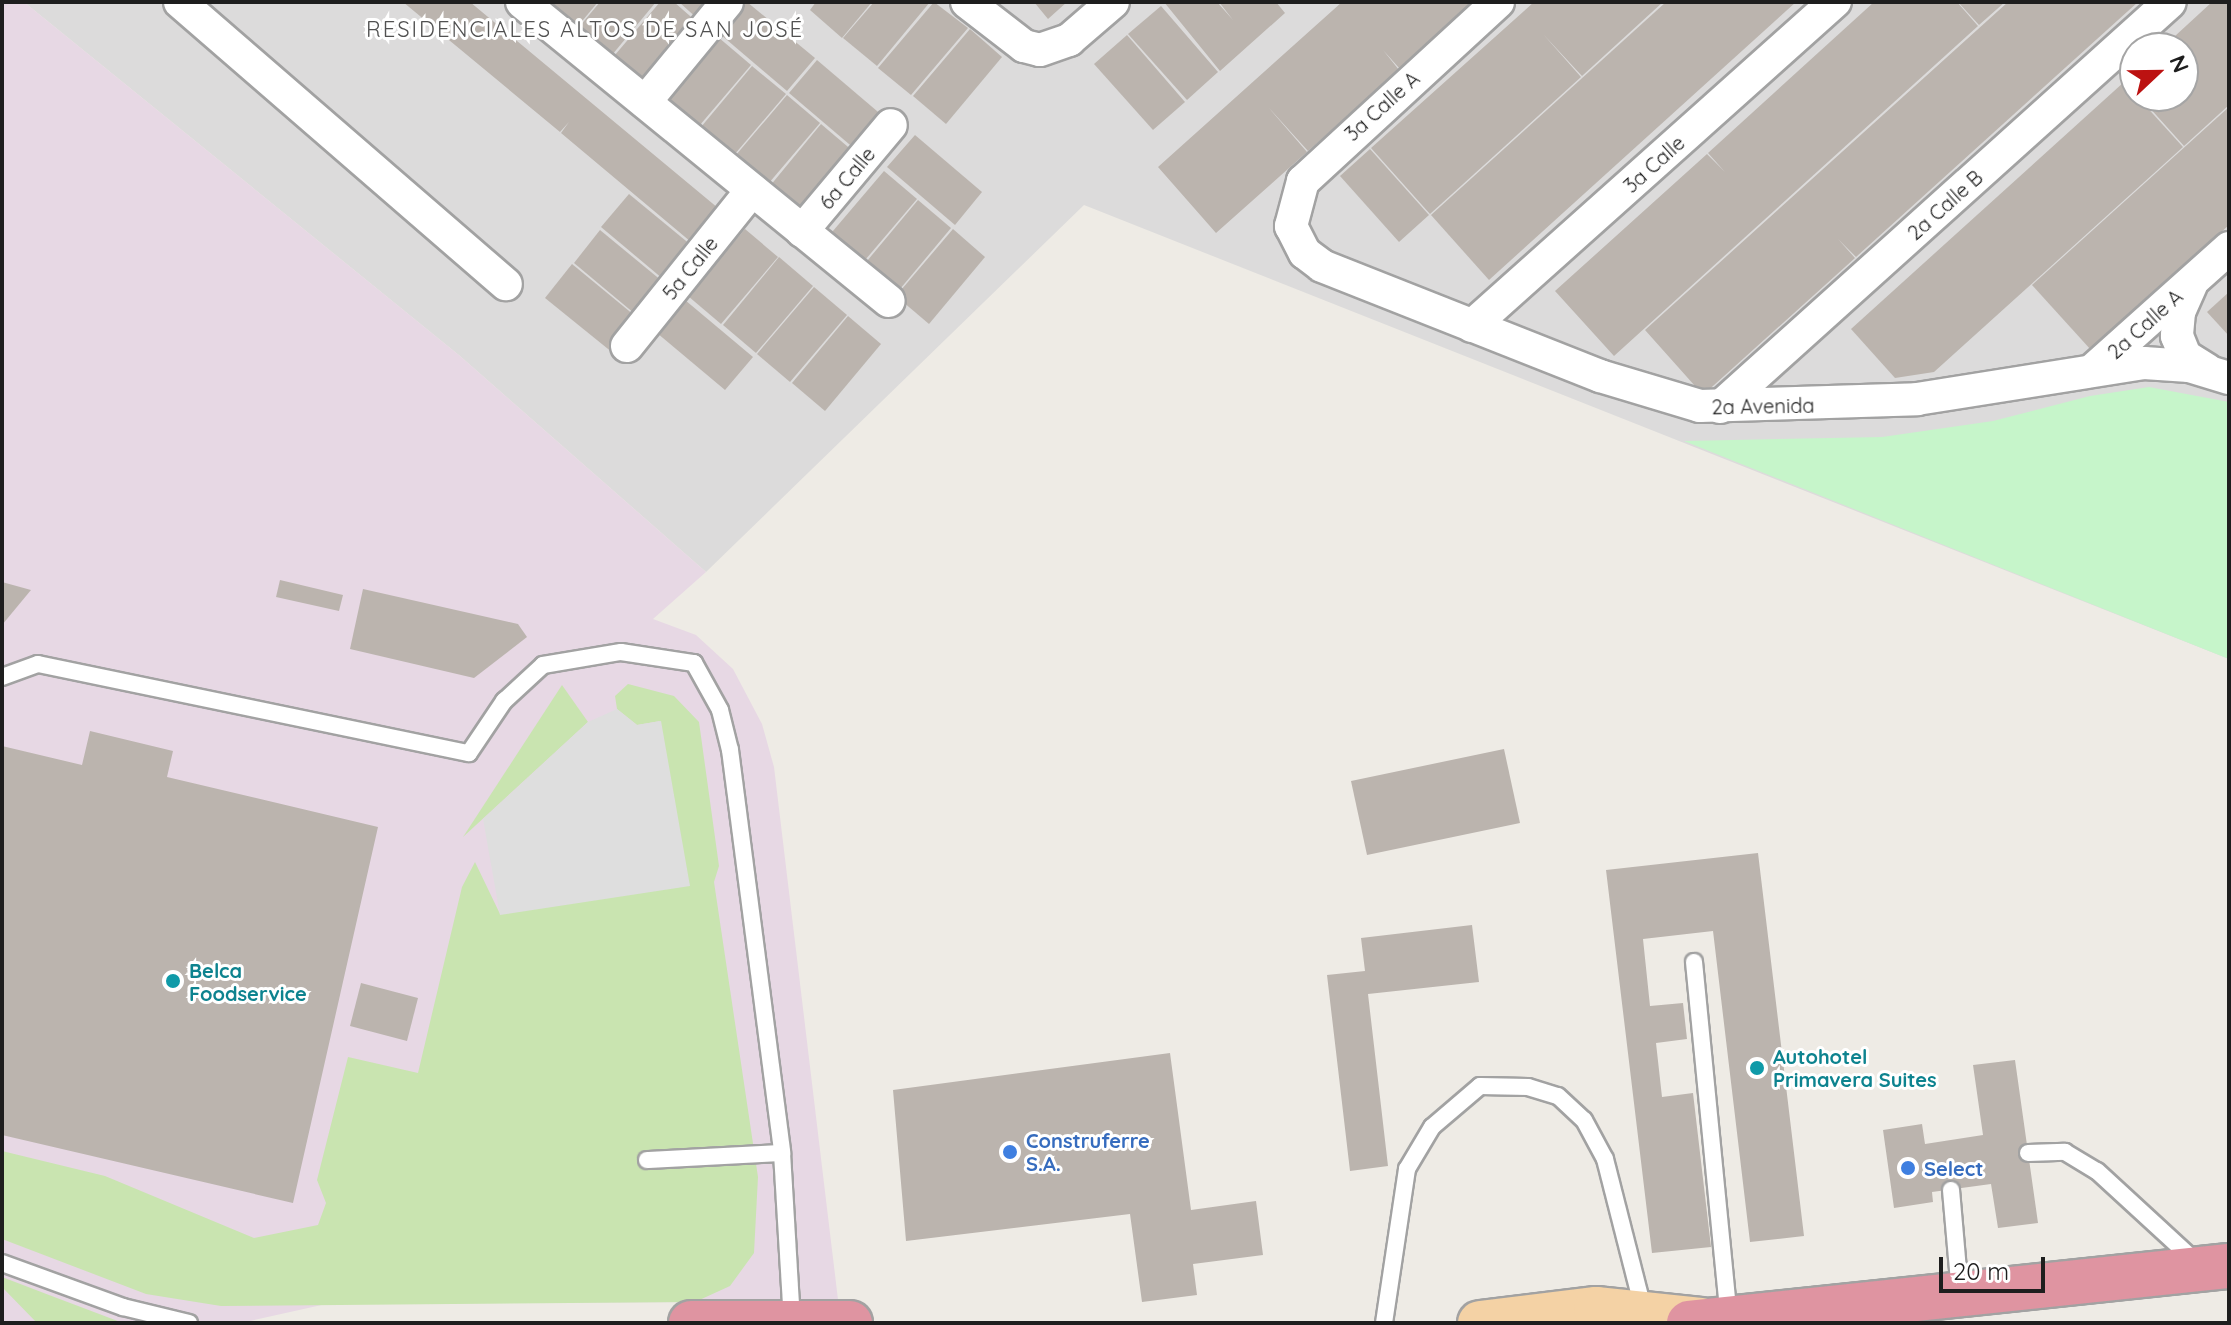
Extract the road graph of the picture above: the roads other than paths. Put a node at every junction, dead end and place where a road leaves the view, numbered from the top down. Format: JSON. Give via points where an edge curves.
{"nodes":[{"id":1,"x":180,"y":2,"type":"edge"},
{"id":2,"x":522,"y":2,"type":"edge"},
{"id":3,"x":727,"y":2,"type":"edge"},
{"id":4,"x":967,"y":2,"type":"edge"},
{"id":5,"x":1113,"y":2,"type":"edge"},
{"id":6,"x":1498,"y":2,"type":"edge"},
{"id":7,"x":1835,"y":2,"type":"edge"},
{"id":8,"x":2170,"y":2,"type":"edge"},
{"id":9,"x":645,"y":102,"type":"junction"},
{"id":10,"x":891,"y":125,"type":"dead end"},
{"id":11,"x":752,"y":190,"type":"junction"},
{"id":12,"x":1291,"y":226,"type":"joint"},
{"id":13,"x":802,"y":231,"type":"junction"},
{"id":14,"x":2229,"y":248,"type":"edge"},
{"id":15,"x":2195,"y":279,"type":"junction"},
{"id":16,"x":506,"y":284,"type":"dead end"},
{"id":17,"x":888,"y":301,"type":"dead end"},
{"id":18,"x":1472,"y":326,"type":"junction"},
{"id":19,"x":627,"y":346,"type":"dead end"},
{"id":20,"x":2095,"y":368,"type":"junction"},
{"id":21,"x":2219,"y":375,"type":"edge"},
{"id":22,"x":1720,"y":407,"type":"junction"},
{"id":23,"x":2,"y":677,"type":"edge"},
{"id":24,"x":1694,"y":962,"type":"dead end"},
{"id":25,"x":782,"y":1153,"type":"junction"},
{"id":26,"x":2028,"y":1153,"type":"dead end"},
{"id":27,"x":647,"y":1160,"type":"dead end"},
{"id":28,"x":1951,"y":1190,"type":"dead end"},
{"id":29,"x":2,"y":1263,"type":"edge"},
{"id":30,"x":2216,"y":1267,"type":"edge"},
{"id":31,"x":1960,"y":1293,"type":"junction"},
{"id":32,"x":1644,"y":1314,"type":"junction"},
{"id":33,"x":792,"y":1320,"type":"junction"},
{"id":34,"x":1706,"y":1320,"type":"edge"},
{"id":35,"x":189,"y":1323,"type":"edge"},
{"id":36,"x":691,"y":1323,"type":"edge"},
{"id":37,"x":850,"y":1323,"type":"edge"},
{"id":38,"x":1384,"y":1323,"type":"edge"},
{"id":39,"x":1480,"y":1323,"type":"edge"}],
"edges":[{"from":1,"to":16,"type":"street"},
{"from":2,"to":9,"type":"street"},
{"from":3,"to":9,"type":"street"},
{"from":4,"to":5,"type":"street","via":[[1024,46],[1046,50],[1069,40]]},
{"from":6,"to":12,"type":"street","name":"3a Calle A","via":[[1316,166],[1295,196]]},
{"from":7,"to":18,"type":"street","name":"3a Calle"},
{"from":8,"to":22,"type":"street","name":"2a Calle B"},
{"from":9,"to":11,"type":"street"},
{"from":10,"to":13,"type":"street","name":"6a Calle"},
{"from":11,"to":13,"type":"street"},
{"from":11,"to":19,"type":"street","name":"5a Calle"},
{"from":12,"to":18,"type":"street","name":"2a Avenida","via":[[1305,253],[1322,266]]},
{"from":13,"to":17,"type":"street"},
{"from":14,"to":15,"type":"street","name":"2a Calle A"},
{"from":15,"to":20,"type":"street","name":"2a Calle A"},
{"from":15,"to":21,"type":"street","name":"2a Calle A","via":[[2179,312],[2177,336],[2185,356]]},
{"from":18,"to":22,"type":"street","name":"2a Avenida","via":[[1661,397]]},
{"from":20,"to":21,"type":"street","name":"2a Avenida","via":[[2168,363]]},
{"from":20,"to":22,"type":"street","name":"2a Avenida","via":[[1917,399]]},
{"from":23,"to":25,"type":"lane","via":[[38,664],[469,753],[498,708],[543,665],[621,652],[694,663],[720,710],[730,750]]},
{"from":24,"to":34,"type":"lane"},
{"from":25,"to":27,"type":"lane"},
{"from":25,"to":33,"type":"lane"},
{"from":26,"to":30,"type":"lane","via":[[2065,1152],[2097,1171]]},
{"from":28,"to":31,"type":"lane"},
{"from":29,"to":35,"type":"lane","via":[[123,1307]]},
{"from":30,"to":31,"type":"highway"},
{"from":31,"to":34,"type":"highway"},
{"from":32,"to":34,"type":"main road"},
{"from":32,"to":38,"type":"lane","via":[[1605,1159],[1584,1120],[1558,1096],[1528,1087],[1480,1086],[1432,1127],[1407,1169]]},
{"from":32,"to":39,"type":"main road","via":[[1596,1309]]},
{"from":33,"to":36,"type":"highway"},
{"from":33,"to":37,"type":"highway"}]}
